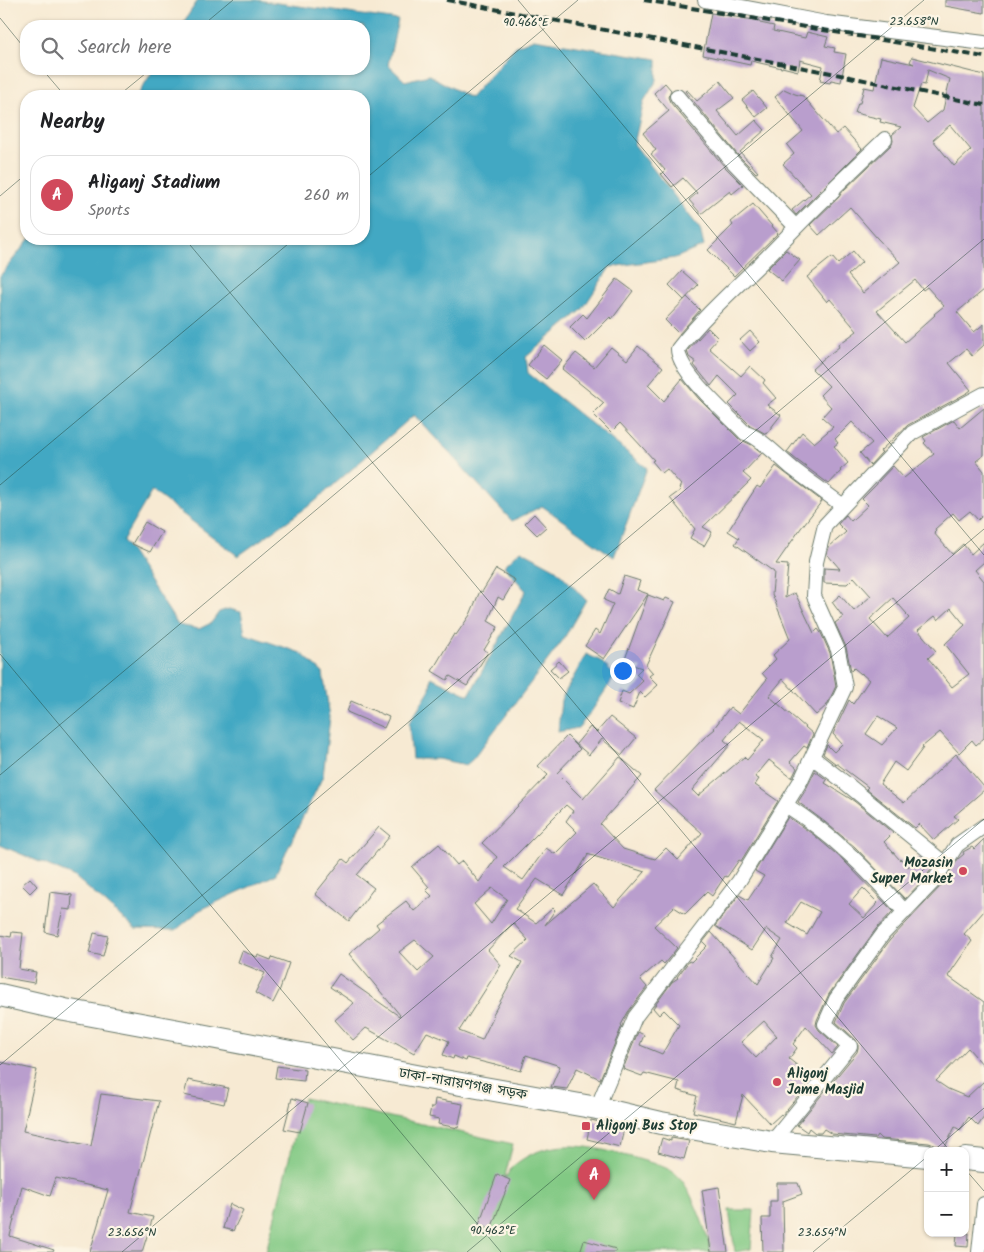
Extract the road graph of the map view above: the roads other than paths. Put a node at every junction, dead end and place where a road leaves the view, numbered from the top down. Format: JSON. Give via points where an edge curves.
{"nodes":[{"id":1,"x":706,"y":0,"type":"edge"},
{"id":2,"x":984,"y":43,"type":"edge"},
{"id":3,"x":677,"y":96,"type":"dead end"},
{"id":4,"x":885,"y":138,"type":"dead end"},
{"id":5,"x":796,"y":227,"type":"junction"},
{"id":6,"x":984,"y":394,"type":"edge"},
{"id":7,"x":843,"y":506,"type":"junction"},
{"id":8,"x":812,"y":757,"type":"junction"},
{"id":9,"x":786,"y":804,"type":"junction"},
{"id":10,"x":984,"y":826,"type":"edge"},
{"id":11,"x":945,"y":864,"type":"junction"},
{"id":12,"x":905,"y":912,"type":"junction"},
{"id":13,"x":0,"y":995,"type":"edge"},
{"id":14,"x":597,"y":1108,"type":"junction"},
{"id":15,"x":772,"y":1142,"type":"junction"},
{"id":16,"x":924,"y":1156,"type":"edge"},
{"id":17,"x":969,"y":1160,"type":"edge"},
{"id":18,"x":984,"y":1162,"type":"edge"},
{"id":19,"x":984,"y":1204,"type":"edge"},
{"id":20,"x":979,"y":1252,"type":"edge"}],
"edges":[{"from":1,"to":2,"type":"street","via":[[826,23]]},
{"from":3,"to":5,"type":"street","via":[[731,160]]},
{"from":4,"to":5,"type":"street"},
{"from":5,"to":7,"type":"street","via":[[705,318],[678,353],[692,379],[745,433],[756,438]]},
{"from":6,"to":7,"type":"street","via":[[912,433]]},
{"from":7,"to":8,"type":"street","via":[[825,525],[816,562],[814,596],[838,650],[845,687]]},
{"from":8,"to":9,"type":"street"},
{"from":8,"to":11,"type":"street"},
{"from":9,"to":12,"type":"street","via":[[846,850]]},
{"from":9,"to":14,"type":"street","via":[[739,881],[635,1018]]},
{"from":10,"to":11,"type":"street","via":[[957,845]]},
{"from":11,"to":12,"type":"street"},
{"from":12,"to":15,"type":"street","via":[[883,934],[836,999],[825,1024],[850,1046]]},
{"from":13,"to":14,"type":"highway","name":"ঢাকা-নারায়ণগঞ্জ সড়ক","via":[[65,1010]]},
{"from":14,"to":15,"type":"highway","name":"ঢাকা-নারায়ণগঞ্জ সড়ক","via":[[661,1123]]},
{"from":15,"to":16,"type":"highway","name":"ঢাকা-নারায়ণগঞ্জ সড়ক"},
{"from":17,"to":18,"type":"highway"},
{"from":19,"to":20,"type":"street"}]}
